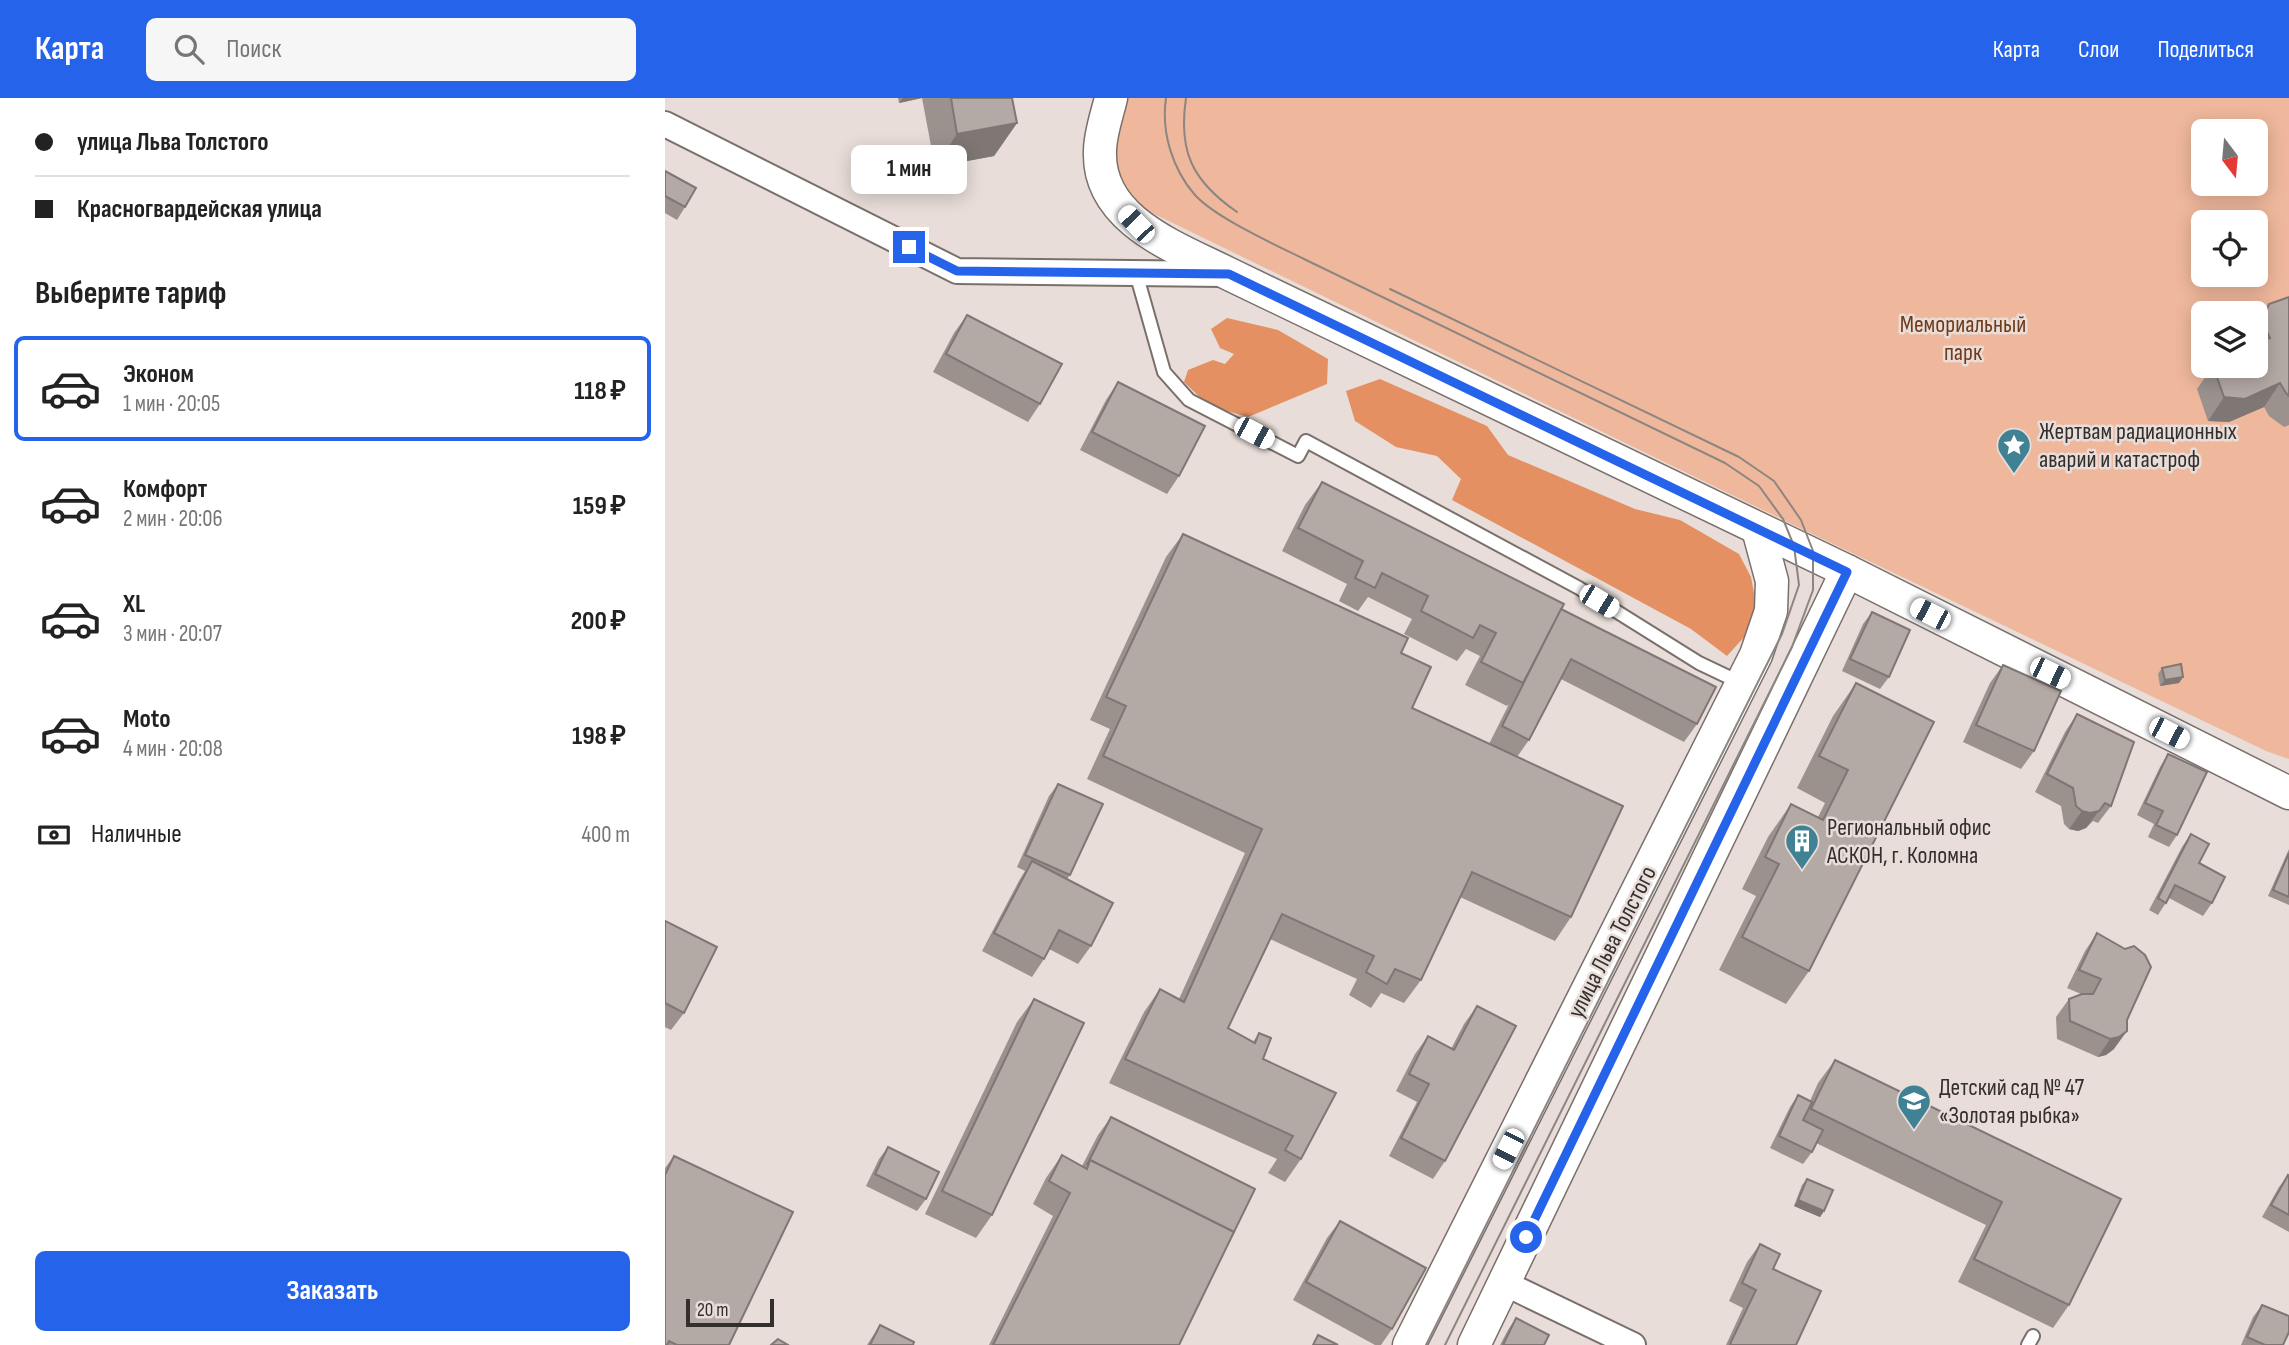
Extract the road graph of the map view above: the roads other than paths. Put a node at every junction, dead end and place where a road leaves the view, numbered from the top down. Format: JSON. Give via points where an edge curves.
{"nodes":[{"id":1,"x":1111,"y":98,"type":"edge"},
{"id":2,"x":665,"y":124,"type":"edge"},
{"id":3,"x":1136,"y":273,"type":"junction"},
{"id":4,"x":1229,"y":274,"type":"junction"},
{"id":5,"x":1758,"y":529,"type":"junction"},
{"id":6,"x":1847,"y":572,"type":"junction"},
{"id":7,"x":1741,"y":683,"type":"junction"},
{"id":8,"x":2289,"y":793,"type":"edge"},
{"id":9,"x":1504,"y":1283,"type":"junction"},
{"id":10,"x":1409,"y":1345,"type":"edge"},
{"id":11,"x":1474,"y":1345,"type":"edge"},
{"id":12,"x":1633,"y":1345,"type":"edge"}],
"edges":[{"from":1,"to":4,"type":"street","via":[[1100,151],[1113,200],[1136,224]]},
{"from":2,"to":3,"type":"street","via":[[957,271]]},
{"from":3,"to":4,"type":"street"},
{"from":3,"to":7,"type":"lane","via":[[1164,372],[1189,400],[1298,456],[1306,441]]},
{"from":4,"to":5,"type":"street"},
{"from":5,"to":6,"type":"street"},
{"from":5,"to":7,"type":"street","name":"улица Льва Толстого","via":[[1772,582],[1770,611]]},
{"from":6,"to":8,"type":"street"},
{"from":6,"to":9,"type":"street","name":"улица Льва Толстого"},
{"from":7,"to":10,"type":"street","name":"улица Льва Толстого"},
{"from":9,"to":11,"type":"street","name":"улица Льва Толстого"},
{"from":9,"to":12,"type":"street"}]}
